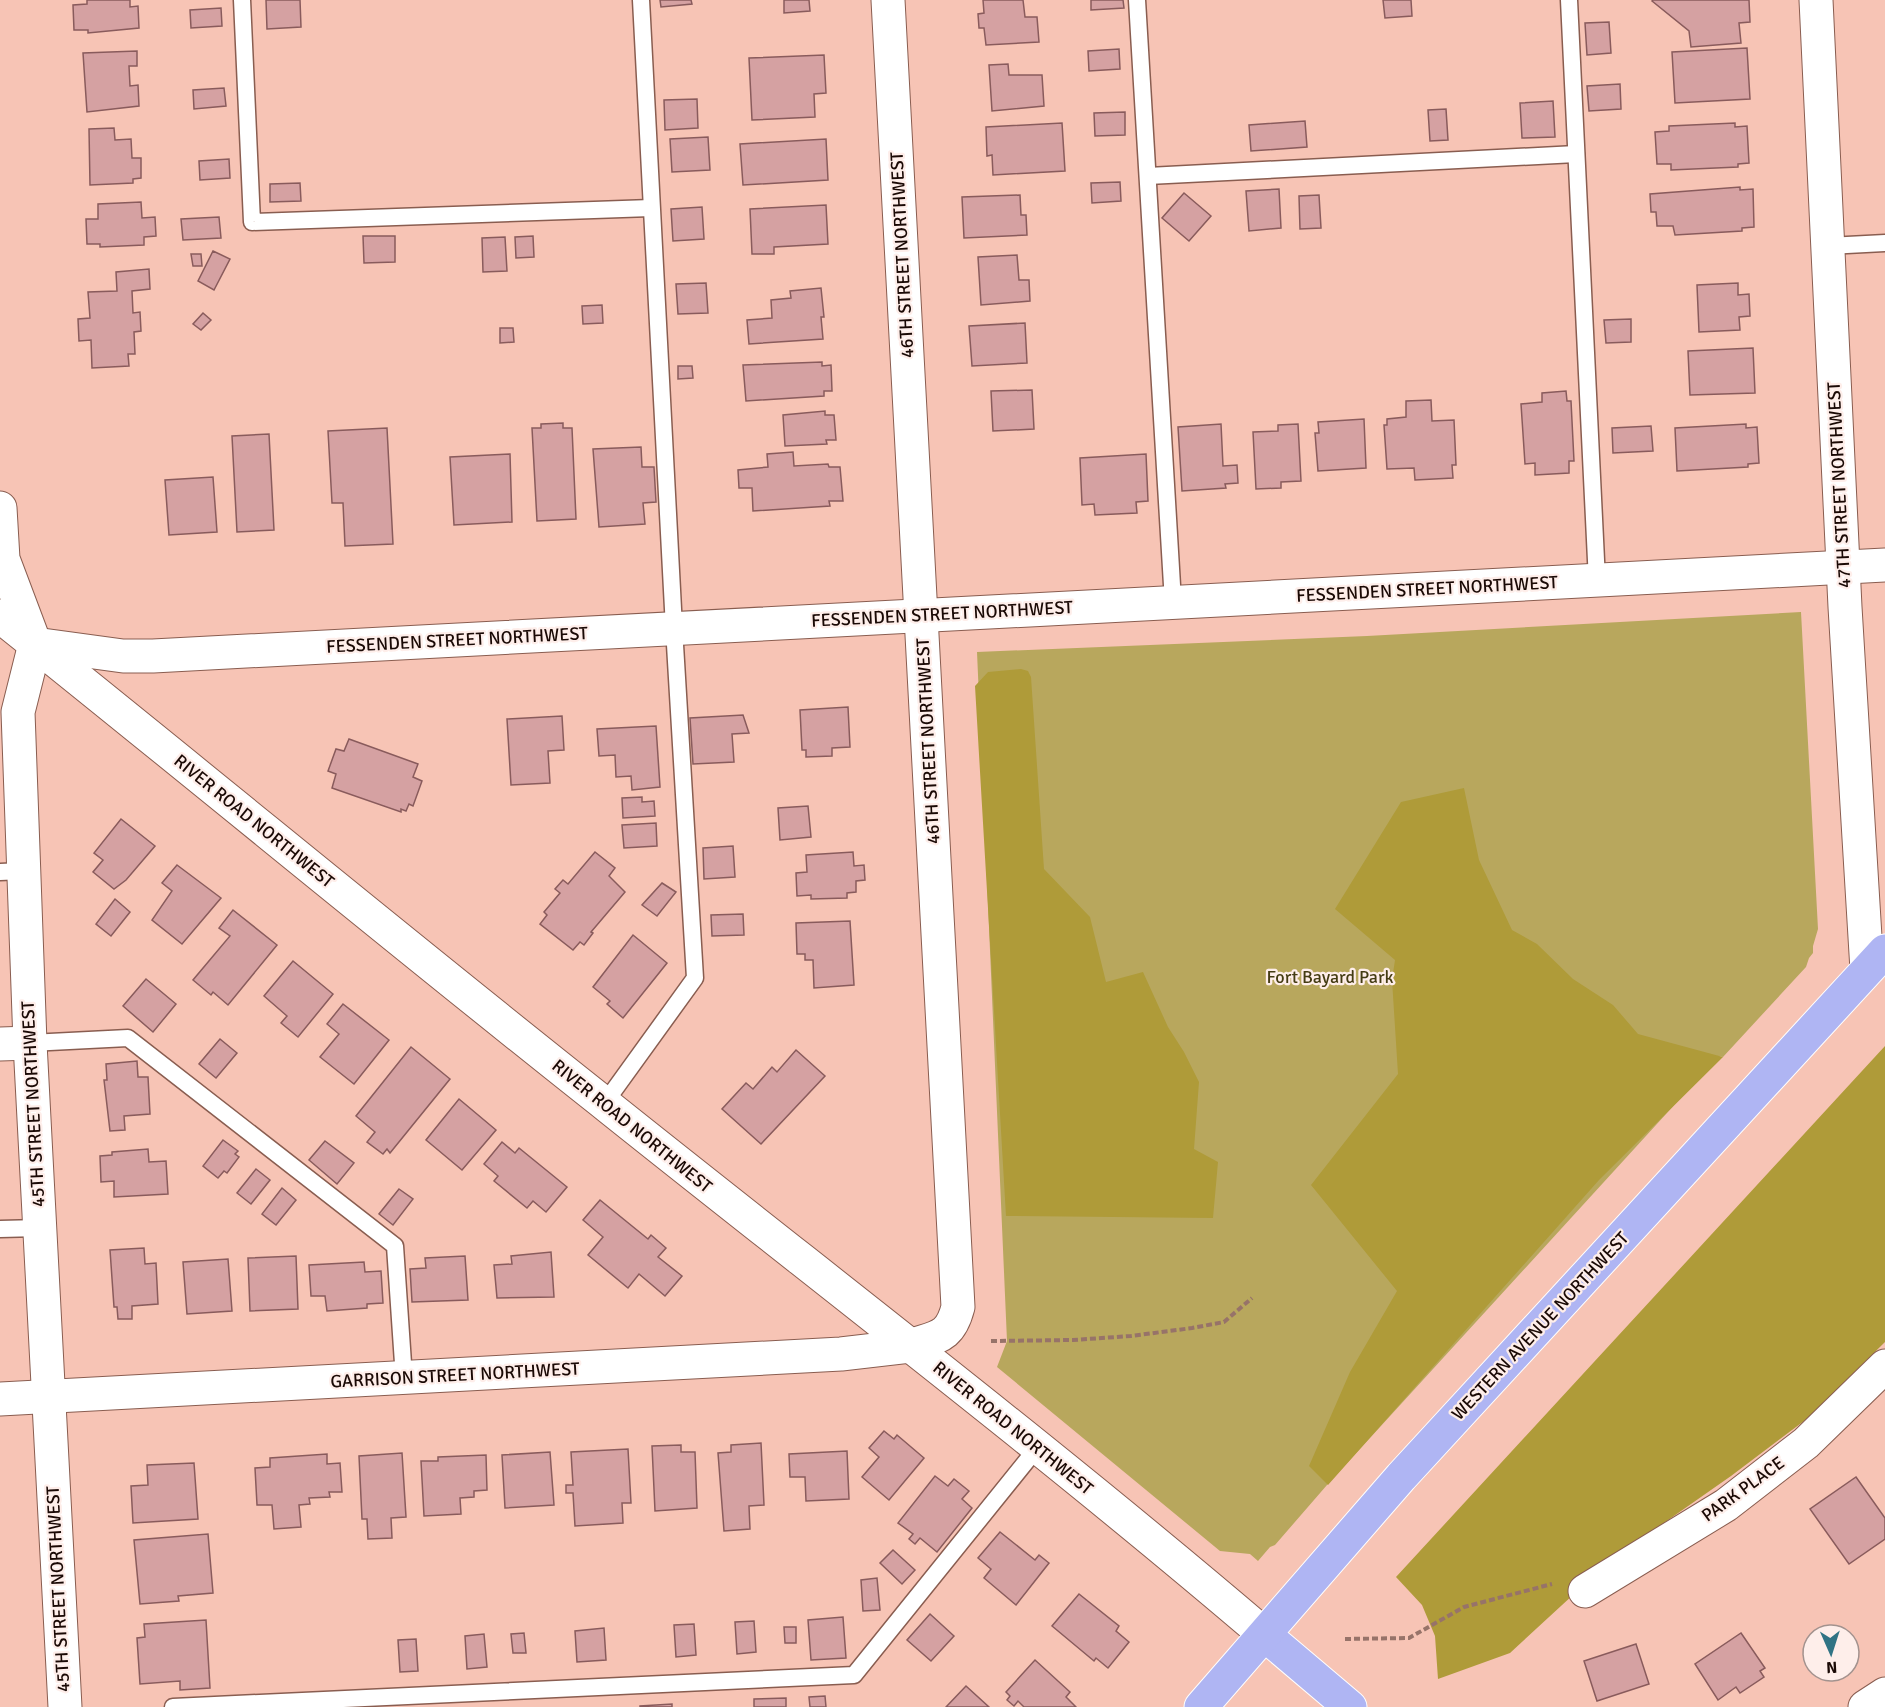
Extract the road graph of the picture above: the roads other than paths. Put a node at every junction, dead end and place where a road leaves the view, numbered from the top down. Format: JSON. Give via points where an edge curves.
{"nodes":[{"id":1,"x":242,"y":0,"type":"edge"},
{"id":2,"x":641,"y":0,"type":"edge"},
{"id":3,"x":888,"y":0,"type":"edge"},
{"id":4,"x":1137,"y":0,"type":"edge"},
{"id":5,"x":1569,"y":0,"type":"edge"},
{"id":6,"x":1816,"y":0,"type":"edge"},
{"id":7,"x":1576,"y":154,"type":"junction"},
{"id":8,"x":1148,"y":176,"type":"junction"},
{"id":9,"x":651,"y":208,"type":"junction"},
{"id":10,"x":1885,"y":243,"type":"edge"},
{"id":11,"x":1828,"y":246,"type":"junction"},
{"id":12,"x":0,"y":508,"type":"edge"},
{"id":13,"x":1885,"y":565,"type":"edge"},
{"id":14,"x":1842,"y":568,"type":"junction"},
{"id":15,"x":1597,"y":580,"type":"junction"},
{"id":16,"x":1173,"y":602,"type":"junction"},
{"id":17,"x":921,"y":615,"type":"junction"},
{"id":18,"x":0,"y":616,"type":"edge"},
{"id":19,"x":674,"y":628,"type":"junction"},
{"id":20,"x":35,"y":644,"type":"junction"},
{"id":21,"x":0,"y":651,"type":"edge"},
{"id":22,"x":11,"y":872,"type":"edge"},
{"id":23,"x":1876,"y":960,"type":"edge"},
{"id":24,"x":15,"y":1043,"type":"edge"},
{"id":25,"x":604,"y":1104,"type":"junction"},
{"id":26,"x":39,"y":1228,"type":"junction"},
{"id":27,"x":0,"y":1229,"type":"edge"},
{"id":28,"x":910,"y":1346,"type":"junction"},
{"id":29,"x":1885,"y":1366,"type":"edge"},
{"id":30,"x":404,"y":1378,"type":"junction"},
{"id":31,"x":47,"y":1396,"type":"junction"},
{"id":32,"x":0,"y":1399,"type":"edge"},
{"id":33,"x":1037,"y":1448,"type":"junction"},
{"id":34,"x":1585,"y":1591,"type":"road end"},
{"id":35,"x":1265,"y":1635,"type":"junction"},
{"id":36,"x":1885,"y":1694,"type":"edge"},
{"id":37,"x":64,"y":1707,"type":"edge"},
{"id":38,"x":173,"y":1707,"type":"edge"},
{"id":39,"x":1202,"y":1707,"type":"edge"},
{"id":40,"x":1350,"y":1707,"type":"edge"},
{"id":41,"x":1865,"y":1707,"type":"edge"}],
"edges":[{"from":1,"to":9,"type":"lane","via":[[252,222]]},
{"from":2,"to":9,"type":"lane"},
{"from":3,"to":17,"type":"street","name":"46TH STREET NORTHWEST"},
{"from":4,"to":8,"type":"lane"},
{"from":5,"to":7,"type":"lane"},
{"from":6,"to":11,"type":"street","name":"47TH STREET NORTHWEST"},
{"from":7,"to":8,"type":"lane"},
{"from":7,"to":15,"type":"lane"},
{"from":8,"to":16,"type":"lane"},
{"from":9,"to":19,"type":"lane"},
{"from":10,"to":11,"type":"lane"},
{"from":11,"to":14,"type":"street","name":"47TH STREET NORTHWEST"},
{"from":12,"to":20,"type":"street","via":[[3,560]]},
{"from":13,"to":14,"type":"street","name":"FESSENDEN STREET NORTHWEST"},
{"from":14,"to":15,"type":"street","name":"FESSENDEN STREET NORTHWEST"},
{"from":14,"to":23,"type":"street","name":"47TH STREET NORTHWEST"},
{"from":15,"to":16,"type":"street","name":"FESSENDEN STREET NORTHWEST"},
{"from":16,"to":17,"type":"street","name":"FESSENDEN STREET NORTHWEST"},
{"from":17,"to":19,"type":"street","name":"FESSENDEN STREET NORTHWEST"},
{"from":17,"to":28,"type":"street","name":"46TH STREET NORTHWEST","via":[[958,1307],[945,1333]]},
{"from":18,"to":20,"type":"street","name":"RIVER ROAD NORTHWEST"},
{"from":19,"to":20,"type":"street","name":"FESSENDEN STREET NORTHWEST","via":[[153,656],[123,656]]},
{"from":19,"to":25,"type":"lane","via":[[695,978]]},
{"from":20,"to":21,"type":"street","name":"FESSENDEN STREET NORTHWEST"},
{"from":20,"to":22,"type":"street","name":"45TH STREET NORTHWEST","via":[[18,712]]},
{"from":20,"to":25,"type":"street","name":"RIVER ROAD NORTHWEST"},
{"from":22,"to":24,"type":"street","name":"45TH STREET NORTHWEST"},
{"from":23,"to":35,"type":"main road","name":"WESTERN AVENUE NORTHWEST","via":[[1401,1477]]},
{"from":24,"to":26,"type":"street","name":"45TH STREET NORTHWEST"},
{"from":24,"to":30,"type":"lane","via":[[128,1038],[395,1246]]},
{"from":25,"to":28,"type":"street","name":"RIVER ROAD NORTHWEST"},
{"from":26,"to":27,"type":"lane"},
{"from":26,"to":31,"type":"street","name":"45TH STREET NORTHWEST"},
{"from":28,"to":30,"type":"street","name":"GARRISON STREET NORTHWEST","via":[[829,1355]]},
{"from":28,"to":33,"type":"street","name":"RIVER ROAD NORTHWEST"},
{"from":29,"to":34,"type":"street","name":"PARK PLACE","via":[[1806,1443],[1726,1505]]},
{"from":30,"to":31,"type":"street","name":"GARRISON STREET NORTHWEST"},
{"from":31,"to":32,"type":"street","name":"GARRISON STREET NORTHWEST"},
{"from":31,"to":37,"type":"street","name":"45TH STREET NORTHWEST"},
{"from":33,"to":35,"type":"street","name":"RIVER ROAD NORTHWEST"},
{"from":33,"to":38,"type":"lane","via":[[854,1675]]},
{"from":35,"to":39,"type":"main road","name":"WESTERN AVENUE NORTHWEST"},
{"from":35,"to":40,"type":"main road"},
{"from":36,"to":41,"type":"street"}]}
